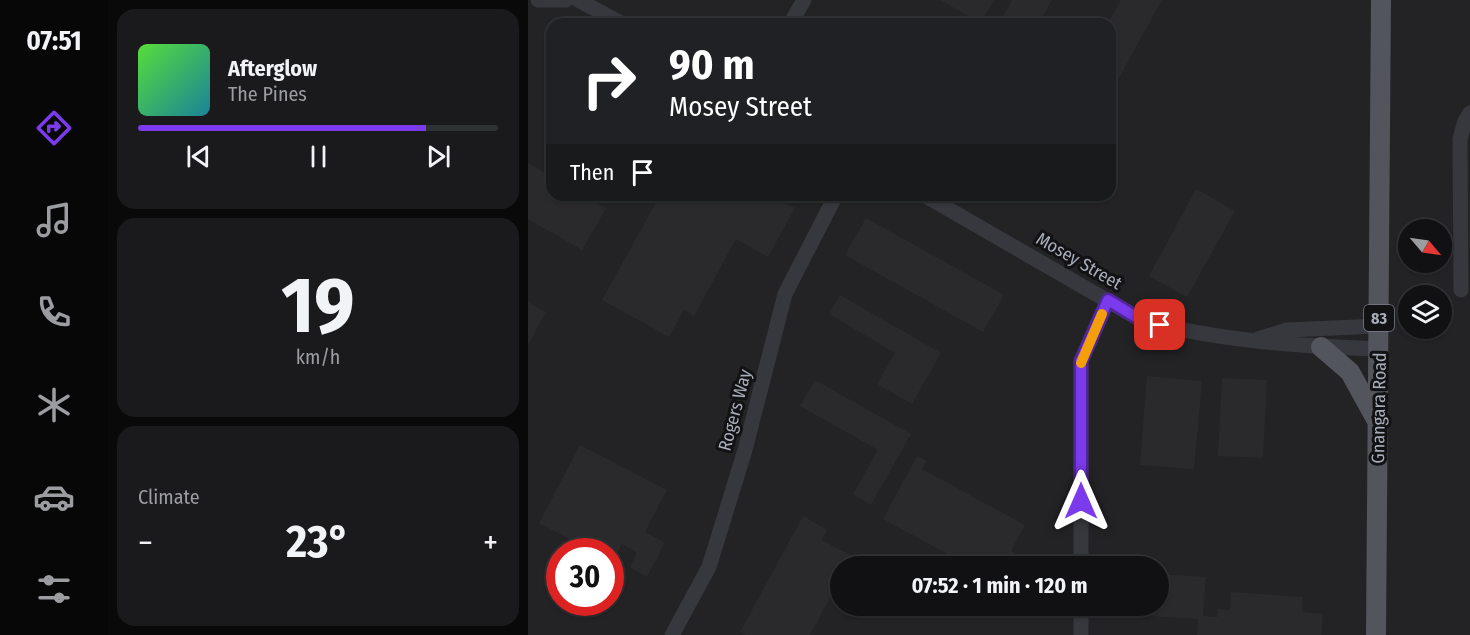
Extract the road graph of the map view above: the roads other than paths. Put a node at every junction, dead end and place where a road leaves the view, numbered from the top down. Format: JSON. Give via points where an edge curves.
{"nodes":[{"id":1,"x":538,"y":0,"type":"edge"},
{"id":2,"x":566,"y":0,"type":"edge"},
{"id":3,"x":578,"y":0,"type":"edge"},
{"id":4,"x":804,"y":0,"type":"edge"},
{"id":5,"x":1381,"y":0,"type":"edge"},
{"id":6,"x":612,"y":18,"type":"edge"},
{"id":7,"x":794,"y":18,"type":"edge"},
{"id":8,"x":1470,"y":113,"type":"edge"},
{"id":9,"x":833,"y":201,"type":"edge"},
{"id":10,"x":935,"y":201,"type":"edge"},
{"id":11,"x":1461,"y":290,"type":"dead end"},
{"id":12,"x":1108,"y":300,"type":"junction"},
{"id":13,"x":1379,"y":326,"type":"junction"},
{"id":14,"x":1258,"y":339,"type":"junction"},
{"id":15,"x":1321,"y":346,"type":"junction"},
{"id":16,"x":1379,"y":349,"type":"junction"},
{"id":17,"x":1378,"y":424,"type":"junction"},
{"id":18,"x":1081,"y":556,"type":"edge"},
{"id":19,"x":1081,"y":616,"type":"edge"},
{"id":20,"x":672,"y":635,"type":"edge"},
{"id":21,"x":1081,"y":635,"type":"edge"},
{"id":22,"x":1376,"y":635,"type":"edge"}],
"edges":[{"from":1,"to":2,"type":"street"},
{"from":3,"to":6,"type":"street"},
{"from":4,"to":7,"type":"street"},
{"from":5,"to":13,"type":"main road","name":"Gnangara Road","number":"83"},
{"from":8,"to":11,"type":"street","via":[[1460,139]]},
{"from":9,"to":20,"type":"street","name":"Rogers Way","via":[[785,294],[745,450],[709,567]]},
{"from":10,"to":12,"type":"street","name":"Mosey Street"},
{"from":12,"to":14,"type":"street","name":"Mosey Street","via":[[1141,320],[1179,330]]},
{"from":12,"to":18,"type":"street","via":[[1081,361]]},
{"from":13,"to":14,"type":"street","name":"Mosey Street","via":[[1287,330]]},
{"from":13,"to":16,"type":"main road","name":"Gnangara Road","number":"83"},
{"from":14,"to":15,"type":"street","name":"Mosey Street"},
{"from":15,"to":16,"type":"street","name":"Mosey Street"},
{"from":15,"to":17,"type":"main road","via":[[1350,372]]},
{"from":16,"to":17,"type":"main road","name":"Gnangara Road","number":"83"},
{"from":17,"to":22,"type":"main road","name":"Gnangara Road","number":"83"},
{"from":19,"to":21,"type":"street"}]}
